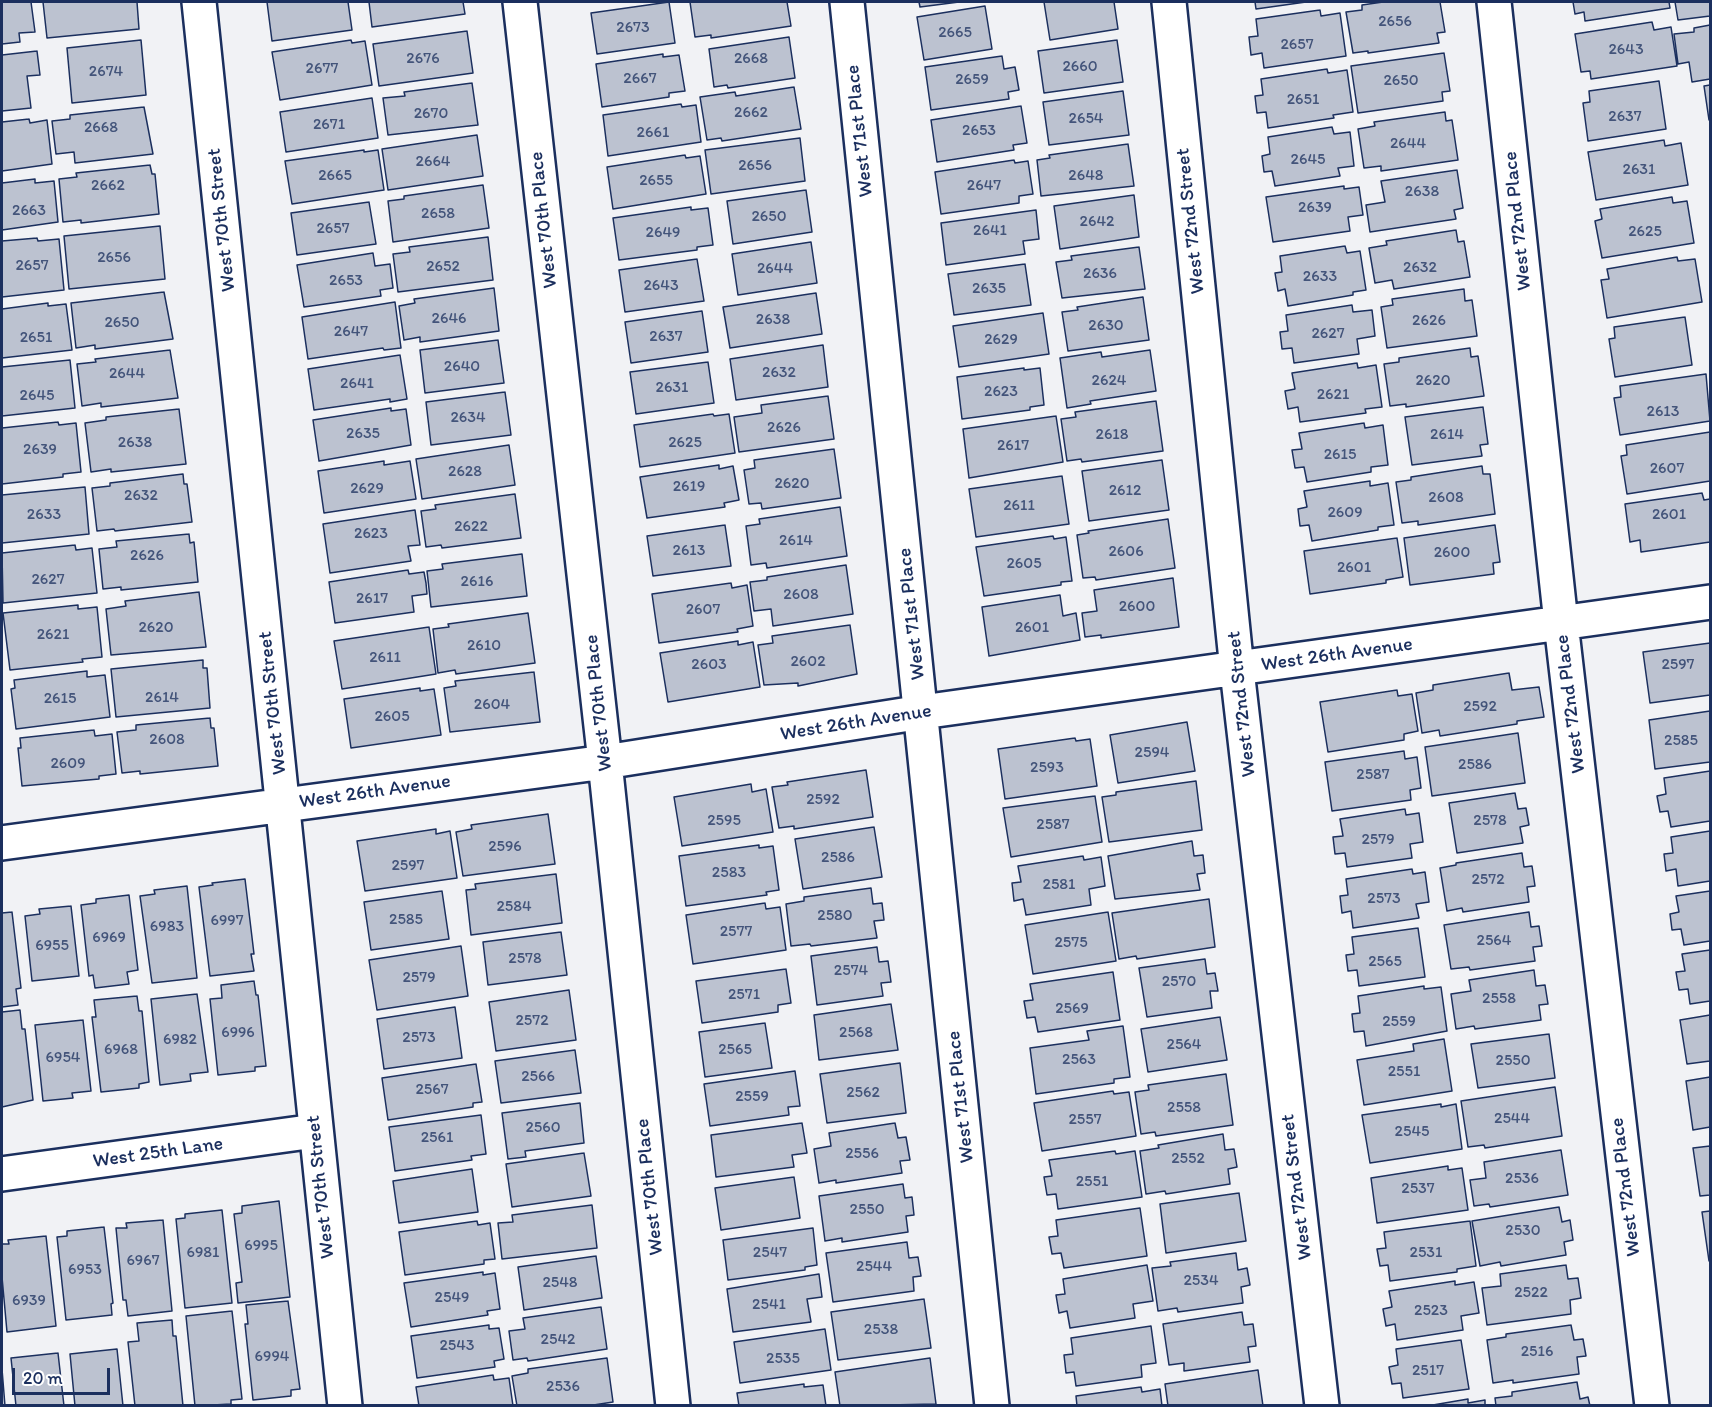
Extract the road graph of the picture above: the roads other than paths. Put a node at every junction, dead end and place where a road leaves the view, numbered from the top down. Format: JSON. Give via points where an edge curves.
{"nodes":[{"id":1,"x":199,"y":2,"type":"edge"},
{"id":2,"x":520,"y":2,"type":"edge"},
{"id":3,"x":847,"y":2,"type":"edge"},
{"id":4,"x":1169,"y":2,"type":"edge"},
{"id":5,"x":1494,"y":2,"type":"edge"},
{"id":6,"x":1710,"y":602,"type":"edge"},
{"id":7,"x":1561,"y":623,"type":"junction"},
{"id":8,"x":1237,"y":669,"type":"junction"},
{"id":9,"x":922,"y":712,"type":"junction"},
{"id":10,"x":605,"y":762,"type":"junction"},
{"id":11,"x":284,"y":804,"type":"junction"},
{"id":12,"x":2,"y":843,"type":"edge"},
{"id":13,"x":315,"y":1131,"type":"junction"},
{"id":14,"x":2,"y":1174,"type":"edge"},
{"id":15,"x":345,"y":1406,"type":"edge"},
{"id":16,"x":673,"y":1406,"type":"edge"},
{"id":17,"x":992,"y":1406,"type":"edge"},
{"id":18,"x":1322,"y":1406,"type":"edge"},
{"id":19,"x":1652,"y":1406,"type":"edge"}],
"edges":[{"from":1,"to":11,"type":"street","name":"West 70th Street"},
{"from":2,"to":10,"type":"street","name":"West 70th Place"},
{"from":3,"to":9,"type":"street","name":"West 71st Place"},
{"from":4,"to":8,"type":"street","name":"West 72nd Street"},
{"from":5,"to":7,"type":"street","name":"West 72nd Place"},
{"from":6,"to":7,"type":"street","name":"West 26th Avenue"},
{"from":7,"to":8,"type":"street","name":"West 26th Avenue"},
{"from":7,"to":19,"type":"street","name":"West 72nd Place"},
{"from":8,"to":9,"type":"street","name":"West 26th Avenue"},
{"from":8,"to":18,"type":"street","name":"West 72nd Street"},
{"from":9,"to":10,"type":"street","name":"West 26th Avenue"},
{"from":9,"to":17,"type":"street","name":"West 71st Place"},
{"from":10,"to":11,"type":"street","name":"West 26th Avenue"},
{"from":10,"to":16,"type":"street","name":"West 70th Place"},
{"from":11,"to":12,"type":"street","name":"West 26th Avenue"},
{"from":11,"to":13,"type":"street","name":"West 70th Street"},
{"from":13,"to":14,"type":"street","name":"West 25th Lane"},
{"from":13,"to":15,"type":"street","name":"West 70th Street"}]}
